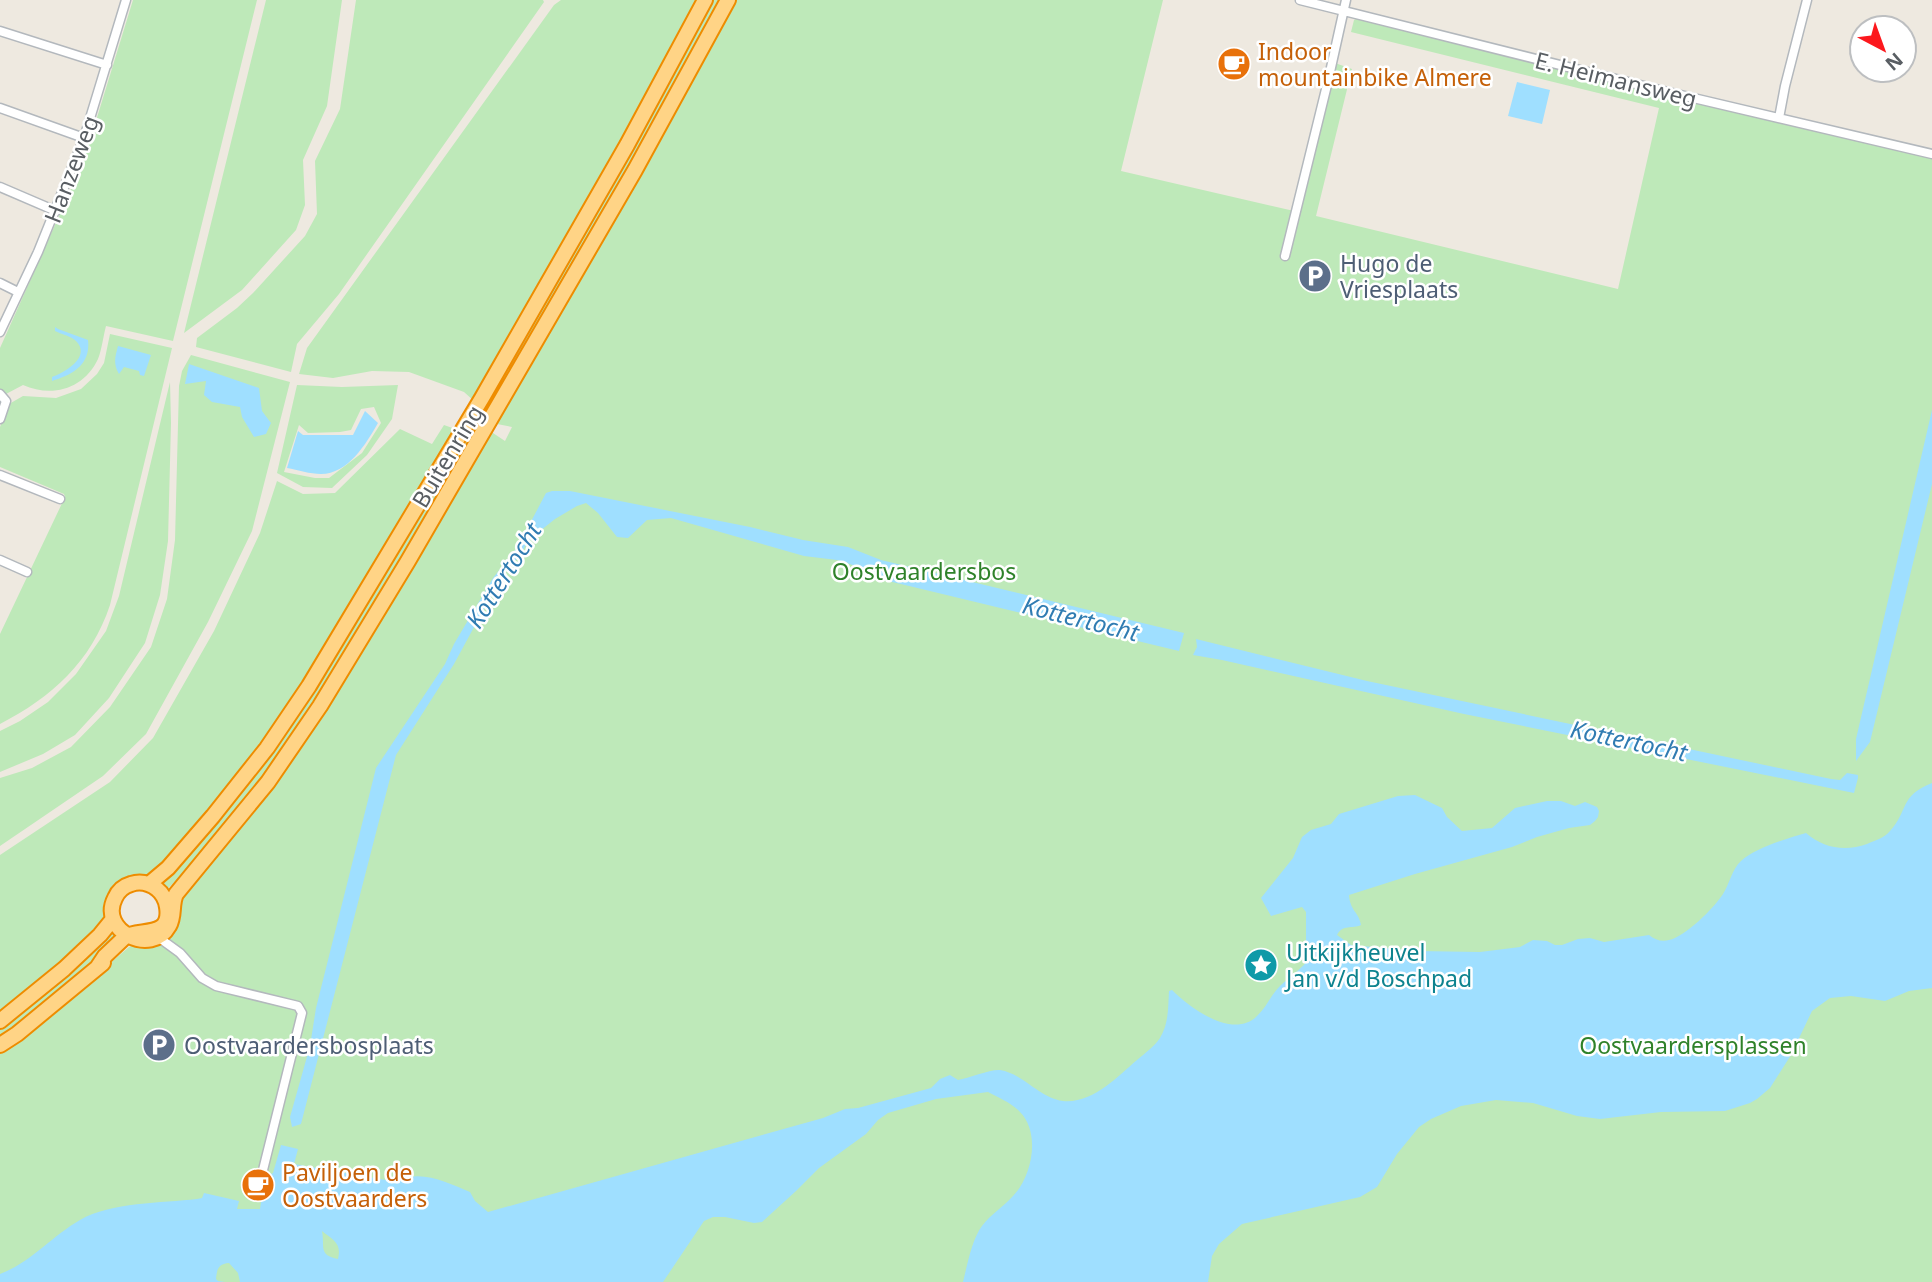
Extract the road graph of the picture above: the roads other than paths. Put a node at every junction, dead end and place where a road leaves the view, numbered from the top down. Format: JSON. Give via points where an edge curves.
{"nodes":[{"id":1,"x":126,"y":0,"type":"edge"},
{"id":2,"x":705,"y":0,"type":"edge"},
{"id":3,"x":728,"y":0,"type":"edge"},
{"id":4,"x":1300,"y":0,"type":"edge"},
{"id":5,"x":1346,"y":0,"type":"edge"},
{"id":6,"x":1807,"y":0,"type":"edge"},
{"id":7,"x":1343,"y":10,"type":"junction"},
{"id":8,"x":0,"y":31,"type":"edge"},
{"id":9,"x":107,"y":65,"type":"junction"},
{"id":10,"x":0,"y":108,"type":"edge"},
{"id":11,"x":1779,"y":118,"type":"junction"},
{"id":12,"x":84,"y":138,"type":"junction"},
{"id":13,"x":1932,"y":154,"type":"edge"},
{"id":14,"x":0,"y":187,"type":"edge"},
{"id":15,"x":56,"y":211,"type":"junction"},
{"id":16,"x":1285,"y":256,"type":"dead end"},
{"id":17,"x":0,"y":283,"type":"edge"},
{"id":18,"x":18,"y":292,"type":"junction"},
{"id":19,"x":0,"y":332,"type":"edge"},
{"id":20,"x":0,"y":394,"type":"edge"},
{"id":21,"x":0,"y":419,"type":"edge"},
{"id":22,"x":0,"y":475,"type":"edge"},
{"id":23,"x":60,"y":499,"type":"dead end"},
{"id":24,"x":0,"y":560,"type":"edge"},
{"id":25,"x":27,"y":572,"type":"dead end"},
{"id":26,"x":149,"y":884,"type":"junction"},
{"id":27,"x":113,"y":919,"type":"junction"},
{"id":28,"x":166,"y":919,"type":"junction"},
{"id":29,"x":131,"y":937,"type":"junction"},
{"id":30,"x":0,"y":1021,"type":"edge"},
{"id":31,"x":0,"y":1045,"type":"edge"},
{"id":32,"x":262,"y":1174,"type":"dead end"}],
"edges":[{"from":1,"to":9,"type":"street","name":"Hanzeweg"},
{"from":2,"to":26,"type":"highway","name":"Buitenring","via":[[489,386],[309,686],[220,808]]},
{"from":3,"to":28,"type":"highway","name":"Buitenring","via":[[628,182],[331,688],[268,782],[206,858],[171,892]]},
{"from":4,"to":7,"type":"street","name":"E. Heimansweg"},
{"from":5,"to":7,"type":"street"},
{"from":6,"to":11,"type":"street"},
{"from":7,"to":11,"type":"street","name":"E. Heimansweg"},
{"from":7,"to":16,"type":"street"},
{"from":8,"to":9,"type":"street"},
{"from":9,"to":12,"type":"street","name":"Hanzeweg"},
{"from":10,"to":12,"type":"street"},
{"from":11,"to":13,"type":"street","name":"E. Heimansweg"},
{"from":12,"to":15,"type":"street","name":"Hanzeweg"},
{"from":14,"to":15,"type":"street"},
{"from":15,"to":18,"type":"street","name":"Hanzeweg"},
{"from":17,"to":18,"type":"street"},
{"from":18,"to":19,"type":"street","name":"Hanzeweg"},
{"from":20,"to":21,"type":"street","via":[[6,401]]},
{"from":22,"to":23,"type":"street"},
{"from":24,"to":25,"type":"street"},
{"from":26,"to":27,"type":"highway","via":[[135,883],[118,892],[112,905]]},
{"from":26,"to":28,"type":"highway","via":[[159,891]]},
{"from":27,"to":29,"type":"highway","via":[[118,929]]},
{"from":27,"to":30,"type":"highway","via":[[64,969]]},
{"from":28,"to":29,"type":"highway","via":[[149,940]]},
{"from":28,"to":32,"type":"street","via":[[180,953],[202,978],[216,986],[294,1004],[302,1013]]},
{"from":29,"to":31,"type":"highway"}]}
